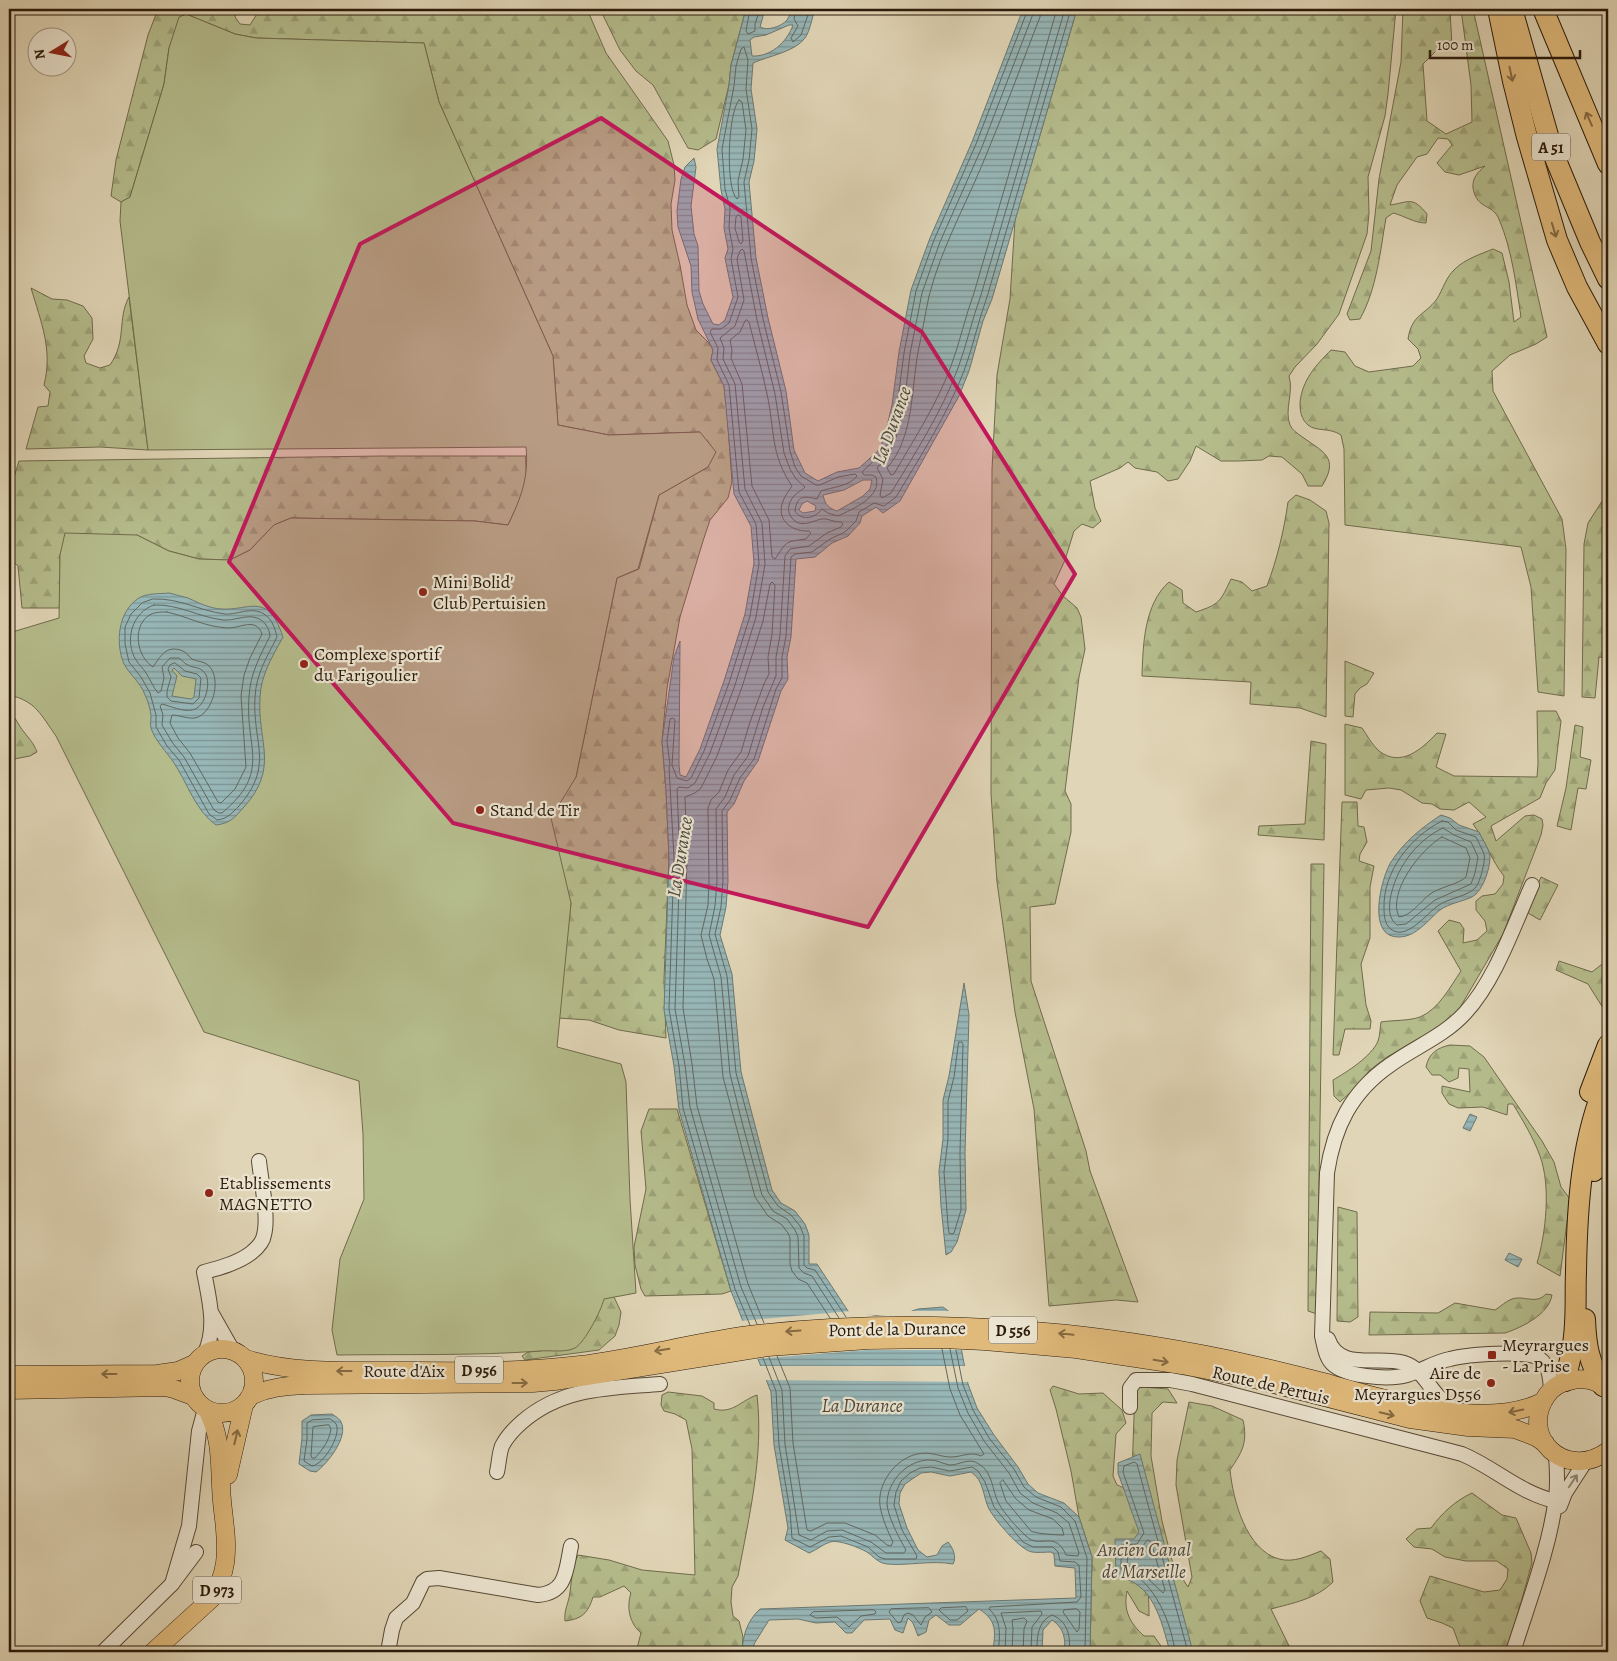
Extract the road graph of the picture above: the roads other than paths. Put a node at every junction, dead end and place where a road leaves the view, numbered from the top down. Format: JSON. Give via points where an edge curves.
{"nodes":[{"id":1,"x":1498,"y":9,"type":"edge"},
{"id":2,"x":1512,"y":9,"type":"edge"},
{"id":3,"x":1543,"y":9,"type":"edge"},
{"id":4,"x":1608,"y":164,"type":"edge"},
{"id":5,"x":1608,"y":279,"type":"edge"},
{"id":6,"x":1608,"y":344,"type":"edge"},
{"id":7,"x":1532,"y":885,"type":"dead end"},
{"id":8,"x":1608,"y":1045,"type":"edge"},
{"id":9,"x":1608,"y":1078,"type":"edge"},
{"id":10,"x":1608,"y":1097,"type":"edge"},
{"id":11,"x":1602,"y":1134,"type":"edge"},
{"id":12,"x":259,"y":1161,"type":"dead end"},
{"id":13,"x":1582,"y":1171,"type":"junction"},
{"id":14,"x":211,"y":1311,"type":"junction"},
{"id":15,"x":911,"y":1333,"type":"joint"},
{"id":16,"x":1113,"y":1347,"type":"junction"},
{"id":17,"x":712,"y":1348,"type":"junction"},
{"id":18,"x":239,"y":1355,"type":"junction"},
{"id":19,"x":200,"y":1358,"type":"junction"},
{"id":20,"x":1418,"y":1372,"type":"junction"},
{"id":21,"x":9,"y":1375,"type":"edge"},
{"id":22,"x":660,"y":1384,"type":"dead end"},
{"id":23,"x":1606,"y":1388,"type":"edge"},
{"id":24,"x":9,"y":1390,"type":"edge"},
{"id":25,"x":1552,"y":1391,"type":"junction"},
{"id":26,"x":247,"y":1401,"type":"junction"},
{"id":27,"x":202,"y":1405,"type":"junction"},
{"id":28,"x":1130,"y":1407,"type":"dead end"},
{"id":29,"x":1458,"y":1412,"type":"junction"},
{"id":30,"x":1550,"y":1449,"type":"junction"},
{"id":31,"x":1608,"y":1451,"type":"edge"},
{"id":32,"x":1585,"y":1462,"type":"junction"},
{"id":33,"x":498,"y":1472,"type":"dead end"},
{"id":34,"x":222,"y":1502,"type":"junction"},
{"id":35,"x":1556,"y":1502,"type":"junction"},
{"id":36,"x":1549,"y":1532,"type":"junction"},
{"id":37,"x":571,"y":1546,"type":"dead end"},
{"id":38,"x":196,"y":1552,"type":"dead end"},
{"id":39,"x":172,"y":1584,"type":"junction"},
{"id":40,"x":103,"y":1652,"type":"edge"},
{"id":41,"x":153,"y":1652,"type":"edge"},
{"id":42,"x":388,"y":1652,"type":"edge"},
{"id":43,"x":1513,"y":1652,"type":"edge"}],
"edges":[{"from":1,"to":6,"type":"highway","one_way":true,"via":[[1527,137],[1557,240],[1577,288]]},
{"from":2,"to":5,"type":"highway","number":"A 51","via":[[1553,153]]},
{"from":4,"to":3,"type":"highway","number":"A 51","one_way":true},
{"from":7,"to":20,"type":"street","via":[[1493,971],[1467,1012],[1437,1037],[1390,1065],[1357,1095],[1340,1122],[1330,1152],[1322,1336],[1330,1361],[1350,1373],[1374,1377],[1395,1378]]},
{"from":8,"to":13,"type":"highway","via":[[1585,1112]]},
{"from":9,"to":11,"type":"highway","via":[[1595,1110]]},
{"from":10,"to":11,"type":"highway"},
{"from":11,"to":13,"type":"highway"},
{"from":11,"to":23,"type":"highway","via":[[1589,1195],[1584,1301],[1588,1355],[1593,1370]]},
{"from":12,"to":14,"type":"street","via":[[264,1235],[251,1253],[204,1272]]},
{"from":13,"to":25,"type":"highway","via":[[1573,1344]]},
{"from":14,"to":18,"type":"street"},
{"from":14,"to":19,"type":"street","via":[[211,1338]]},
{"from":15,"to":16,"type":"main road","name":"Pont de la Durance","number":"D 556","via":[[1076,1349]]},
{"from":15,"to":17,"type":"main road","name":"Pont de la Durance","number":"D 956","via":[[868,1340]]},
{"from":16,"to":29,"type":"main road","name":"Route de Pertuis","number":"D 556","via":[[1225,1359],[1395,1401]]},
{"from":16,"to":30,"type":"main road","name":"Route de Pertuis","number":"D 556","one_way":true,"via":[[1410,1419],[1515,1429],[1536,1437]]},
{"from":17,"to":18,"type":"main road","name":"Route d'Aix","number":"D 956","one_way":true,"via":[[531,1369],[323,1371],[280,1368]]},
{"from":26,"to":17,"type":"main road","name":"Route d'Aix","number":"D 956","one_way":true,"via":[[265,1389],[306,1384],[555,1381]]},
{"from":18,"to":19,"type":"main road","via":[[219,1349]]},
{"from":18,"to":26,"type":"main road","via":[[253,1373],[254,1381]]},
{"from":19,"to":21,"type":"main road","one_way":true,"via":[[178,1371],[158,1374]]},
{"from":19,"to":27,"type":"main road","via":[[189,1380]]},
{"from":20,"to":25,"type":"street","via":[[1448,1359],[1465,1356],[1533,1354],[1540,1358],[1549,1372]]},
{"from":20,"to":29,"type":"street","via":[[1441,1399]]},
{"from":22,"to":33,"type":"street","via":[[593,1389],[554,1401],[510,1433],[502,1447]]},
{"from":23,"to":25,"type":"main road","name":"Route de Pertuis","via":[[1591,1380],[1578,1379]]},
{"from":24,"to":27,"type":"main road","via":[[165,1388],[182,1391]]},
{"from":25,"to":29,"type":"main road","name":"Route de Pertuis","number":"D 556","one_way":true,"via":[[1515,1412]]},
{"from":25,"to":30,"type":"main road","via":[[1539,1412],[1538,1423]]},
{"from":26,"to":27,"type":"main road","via":[[230,1413],[215,1413]]},
{"from":34,"to":26,"type":"main road","number":"D 973","one_way":true},
{"from":27,"to":34,"type":"main road","number":"D 973","via":[[215,1426],[218,1440]]},
{"from":27,"to":39,"type":"street","via":[[189,1526]]},
{"from":28,"to":35,"type":"street","via":[[1130,1388],[1136,1380],[1192,1384],[1462,1454],[1482,1462],[1518,1487]]},
{"from":30,"to":32,"type":"main road","name":"Route de Pertuis","via":[[1570,1461]]},
{"from":30,"to":35,"type":"street","via":[[1558,1478]]},
{"from":31,"to":32,"type":"main road"},
{"from":36,"to":32,"type":"street","one_way":true,"via":[[1565,1493]]},
{"from":34,"to":41,"type":"main road","number":"D 973","via":[[226,1531],[225,1561],[217,1589],[202,1608]]},
{"from":35,"to":36,"type":"street"},
{"from":36,"to":43,"type":"street"},
{"from":37,"to":42,"type":"street","via":[[562,1582],[548,1594],[427,1579],[413,1603],[396,1618]]},
{"from":38,"to":39,"type":"street","number":"D 973"},
{"from":39,"to":40,"type":"street","number":"D 973"}]}
